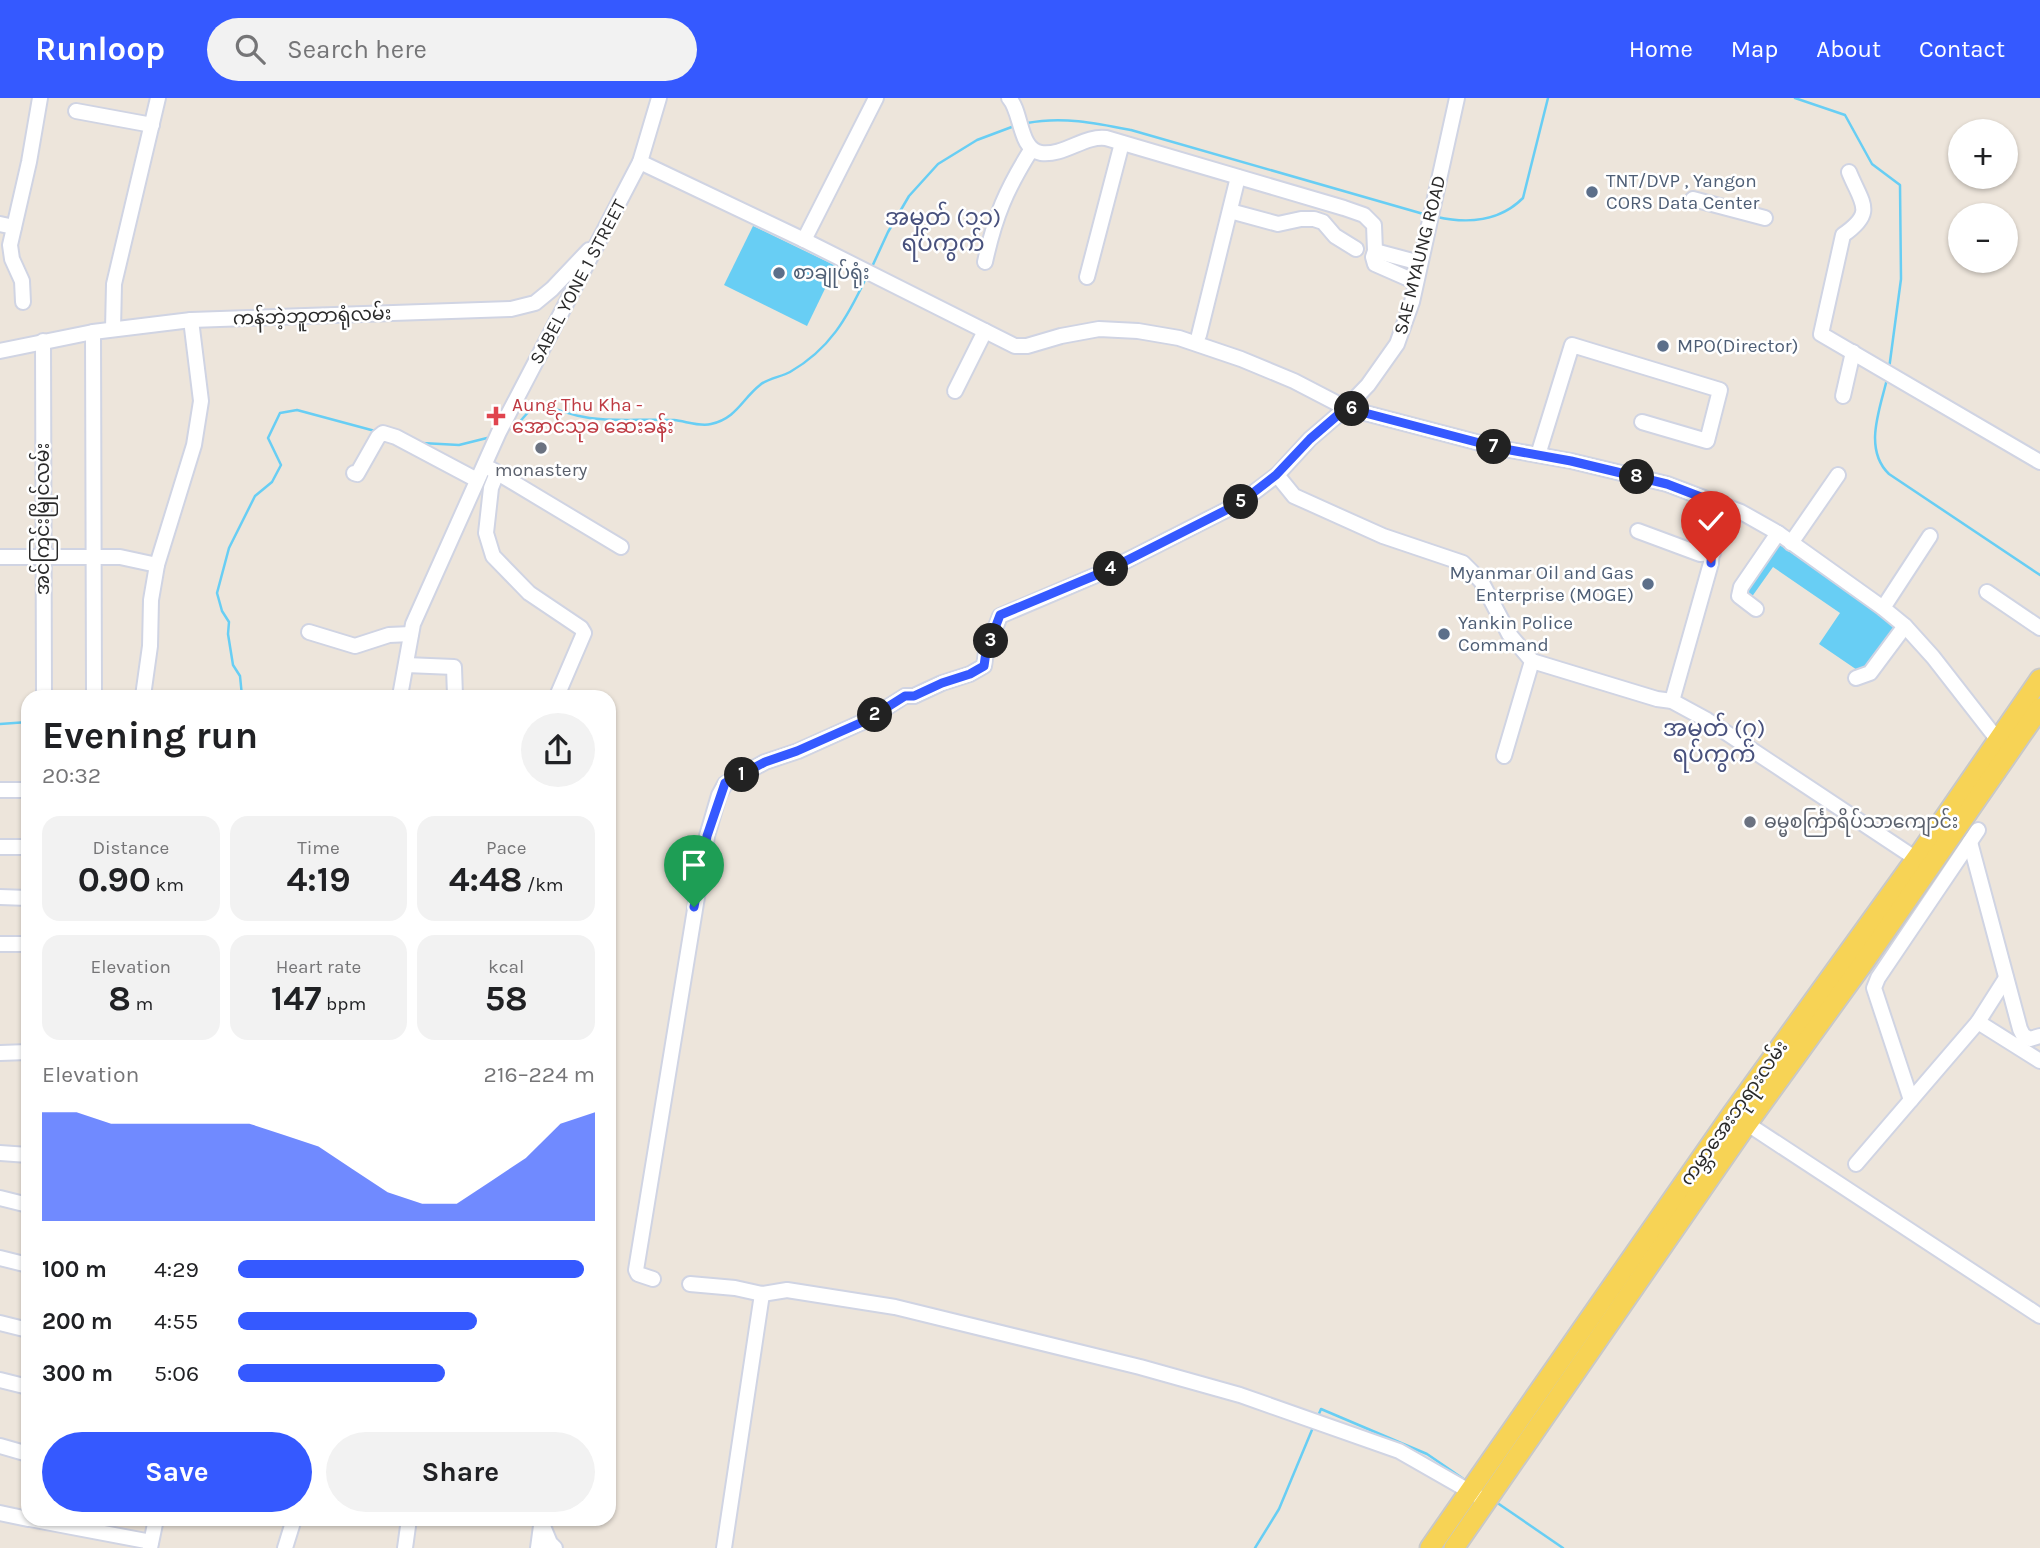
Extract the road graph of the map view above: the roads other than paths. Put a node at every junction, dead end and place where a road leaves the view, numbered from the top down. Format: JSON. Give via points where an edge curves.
{"nodes":[{"id":1,"x":40,"y":98,"type":"edge"},
{"id":2,"x":158,"y":98,"type":"edge"},
{"id":3,"x":659,"y":98,"type":"edge"},
{"id":4,"x":876,"y":98,"type":"edge"},
{"id":5,"x":1009,"y":98,"type":"edge"},
{"id":6,"x":1457,"y":98,"type":"edge"},
{"id":7,"x":76,"y":111,"type":"dead end"},
{"id":8,"x":152,"y":125,"type":"junction"},
{"id":9,"x":1122,"y":143,"type":"junction"},
{"id":10,"x":1031,"y":149,"type":"junction"},
{"id":11,"x":640,"y":162,"type":"junction"},
{"id":12,"x":1849,"y":172,"type":"dead end"},
{"id":13,"x":1238,"y":177,"type":"junction"},
{"id":14,"x":1693,"y":199,"type":"dead end"},
{"id":15,"x":1230,"y":211,"type":"junction"},
{"id":16,"x":1765,"y":218,"type":"dead end"},
{"id":17,"x":7,"y":225,"type":"edge"},
{"id":18,"x":600,"y":239,"type":"junction"},
{"id":19,"x":804,"y":240,"type":"junction"},
{"id":20,"x":1356,"y":249,"type":"dead end"},
{"id":21,"x":1375,"y":251,"type":"junction"},
{"id":22,"x":985,"y":262,"type":"dead end"},
{"id":23,"x":1420,"y":263,"type":"junction"},
{"id":24,"x":1087,"y":277,"type":"dead end"},
{"id":25,"x":1416,"y":282,"type":"junction"},
{"id":26,"x":23,"y":302,"type":"dead end"},
{"id":27,"x":191,"y":320,"type":"junction"},
{"id":28,"x":113,"y":329,"type":"junction"},
{"id":29,"x":985,"y":331,"type":"junction"},
{"id":30,"x":93,"y":332,"type":"junction"},
{"id":31,"x":1199,"y":335,"type":"dead end"},
{"id":32,"x":43,"y":341,"type":"junction"},
{"id":33,"x":0,"y":351,"type":"edge"},
{"id":34,"x":1853,"y":352,"type":"junction"},
{"id":35,"x":955,"y":391,"type":"dead end"},
{"id":36,"x":1843,"y":396,"type":"dead end"},
{"id":37,"x":1346,"y":408,"type":"junction"},
{"id":38,"x":1642,"y":422,"type":"dead end"},
{"id":39,"x":1538,"y":455,"type":"junction"},
{"id":40,"x":2040,"y":462,"type":"edge"},
{"id":41,"x":484,"y":465,"type":"junction"},
{"id":42,"x":354,"y":473,"type":"dead end"},
{"id":43,"x":497,"y":473,"type":"junction"},
{"id":44,"x":1276,"y":475,"type":"junction"},
{"id":45,"x":1838,"y":475,"type":"dead end"},
{"id":46,"x":477,"y":480,"type":"junction"},
{"id":47,"x":1714,"y":502,"type":"junction"},
{"id":48,"x":1638,"y":531,"type":"dead end"},
{"id":49,"x":1778,"y":533,"type":"junction"},
{"id":50,"x":1930,"y":536,"type":"dead end"},
{"id":51,"x":1791,"y":543,"type":"junction"},
{"id":52,"x":621,"y":547,"type":"dead end"},
{"id":53,"x":1713,"y":553,"type":"junction"},
{"id":54,"x":0,"y":557,"type":"edge"},
{"id":55,"x":43,"y":557,"type":"junction"},
{"id":56,"x":93,"y":557,"type":"junction"},
{"id":57,"x":157,"y":565,"type":"junction"},
{"id":58,"x":1987,"y":592,"type":"dead end"},
{"id":59,"x":1883,"y":608,"type":"junction"},
{"id":60,"x":1756,"y":609,"type":"dead end"},
{"id":61,"x":1905,"y":626,"type":"junction"},
{"id":62,"x":2040,"y":628,"type":"edge"},
{"id":63,"x":309,"y":632,"type":"dead end"},
{"id":64,"x":411,"y":634,"type":"junction"},
{"id":65,"x":1532,"y":661,"type":"junction"},
{"id":66,"x":406,"y":665,"type":"junction"},
{"id":67,"x":1856,"y":678,"type":"dead end"},
{"id":68,"x":2040,"y":679,"type":"edge"},
{"id":69,"x":44,"y":690,"type":"edge"},
{"id":70,"x":94,"y":690,"type":"edge"},
{"id":71,"x":144,"y":690,"type":"edge"},
{"id":72,"x":401,"y":690,"type":"edge"},
{"id":73,"x":455,"y":690,"type":"edge"},
{"id":74,"x":560,"y":690,"type":"edge"},
{"id":75,"x":1672,"y":701,"type":"junction"},
{"id":76,"x":2040,"y":708,"type":"edge"},
{"id":77,"x":2003,"y":747,"type":"junction"},
{"id":78,"x":1504,"y":756,"type":"dead end"},
{"id":79,"x":0,"y":790,"type":"edge"},
{"id":80,"x":21,"y":790,"type":"edge"},
{"id":81,"x":0,"y":847,"type":"edge"},
{"id":82,"x":21,"y":847,"type":"edge"},
{"id":83,"x":1922,"y":864,"type":"junction"},
{"id":84,"x":0,"y":897,"type":"edge"},
{"id":85,"x":21,"y":898,"type":"edge"},
{"id":86,"x":0,"y":944,"type":"edge"},
{"id":87,"x":21,"y":944,"type":"edge"},
{"id":88,"x":2006,"y":978,"type":"junction"},
{"id":89,"x":1978,"y":1022,"type":"junction"},
{"id":90,"x":2040,"y":1036,"type":"edge"},
{"id":91,"x":21,"y":1052,"type":"edge"},
{"id":92,"x":0,"y":1053,"type":"edge"},
{"id":93,"x":2040,"y":1062,"type":"edge"},
{"id":94,"x":1911,"y":1100,"type":"junction"},
{"id":95,"x":1740,"y":1119,"type":"junction"},
{"id":96,"x":0,"y":1153,"type":"edge"},
{"id":97,"x":21,"y":1154,"type":"edge"},
{"id":98,"x":1856,"y":1164,"type":"dead end"},
{"id":99,"x":0,"y":1198,"type":"edge"},
{"id":100,"x":21,"y":1203,"type":"edge"},
{"id":101,"x":0,"y":1258,"type":"edge"},
{"id":102,"x":21,"y":1263,"type":"edge"},
{"id":103,"x":653,"y":1279,"type":"dead end"},
{"id":104,"x":690,"y":1284,"type":"dead end"},
{"id":105,"x":762,"y":1294,"type":"junction"},
{"id":106,"x":2040,"y":1316,"type":"edge"},
{"id":107,"x":0,"y":1323,"type":"edge"},
{"id":108,"x":21,"y":1328,"type":"edge"},
{"id":109,"x":0,"y":1380,"type":"edge"},
{"id":110,"x":21,"y":1385,"type":"edge"},
{"id":111,"x":0,"y":1446,"type":"edge"},
{"id":112,"x":21,"y":1452,"type":"edge"},
{"id":113,"x":1507,"y":1454,"type":"junction"},
{"id":114,"x":1469,"y":1490,"type":"junction"},
{"id":115,"x":1488,"y":1498,"type":"junction"},
{"id":116,"x":0,"y":1513,"type":"edge"},
{"id":117,"x":21,"y":1517,"type":"edge"},
{"id":118,"x":62,"y":1526,"type":"edge"},
{"id":119,"x":155,"y":1526,"type":"edge"},
{"id":120,"x":292,"y":1526,"type":"edge"},
{"id":121,"x":408,"y":1526,"type":"edge"},
{"id":122,"x":541,"y":1526,"type":"edge"},
{"id":123,"x":543,"y":1526,"type":"edge"},
{"id":124,"x":151,"y":1545,"type":"edge"},
{"id":125,"x":285,"y":1548,"type":"edge"},
{"id":126,"x":405,"y":1548,"type":"edge"},
{"id":127,"x":538,"y":1548,"type":"edge"},
{"id":128,"x":555,"y":1548,"type":"edge"},
{"id":129,"x":724,"y":1548,"type":"edge"},
{"id":130,"x":1430,"y":1548,"type":"edge"},
{"id":131,"x":1454,"y":1548,"type":"edge"}],
"edges":[{"from":1,"to":17,"type":"street","via":[[29,162]]},
{"from":2,"to":8,"type":"street"},
{"from":3,"to":11,"type":"street","name":"SABEL YONE 1 STREET"},
{"from":4,"to":19,"type":"street"},
{"from":5,"to":10,"type":"street"},
{"from":6,"to":23,"type":"street","name":"SAE MYAUNG ROAD"},
{"from":7,"to":8,"type":"street"},
{"from":8,"to":28,"type":"street","via":[[114,284]]},
{"from":9,"to":10,"type":"street","via":[[1099,137],[1044,154]]},
{"from":9,"to":13,"type":"street"},
{"from":9,"to":24,"type":"street"},
{"from":10,"to":22,"type":"street","via":[[1005,193]]},
{"from":11,"to":18,"type":"street","name":"SABEL YONE 1 STREET"},
{"from":11,"to":19,"type":"street"},
{"from":12,"to":34,"type":"street","via":[[1864,215],[1843,235],[1821,334]]},
{"from":13,"to":15,"type":"street"},
{"from":13,"to":21,"type":"street","via":[[1364,215],[1374,225]]},
{"from":14,"to":16,"type":"street"},
{"from":15,"to":20,"type":"street","via":[[1278,224],[1314,219]]},
{"from":15,"to":31,"type":"street"},
{"from":17,"to":26,"type":"street"},
{"from":18,"to":27,"type":"street","name":"ကန်ဘဲ့ဘူတာရုံလမ်း","via":[[535,303],[511,309]]},
{"from":18,"to":41,"type":"street","name":"SABEL YONE 1 STREET"},
{"from":19,"to":29,"type":"street"},
{"from":21,"to":23,"type":"street"},
{"from":21,"to":25,"type":"street","via":[[1376,264]]},
{"from":23,"to":25,"type":"street","name":"SAE MYAUNG ROAD"},
{"from":25,"to":37,"type":"street","name":"SAE MYAUNG ROAD","via":[[1397,344]]},
{"from":27,"to":28,"type":"street","name":"ကန်ဘဲ့ဘူတာရုံလမ်း"},
{"from":27,"to":57,"type":"street","via":[[201,401],[194,445]]},
{"from":28,"to":30,"type":"street","name":"ကန်ဘဲ့ဘူတာရုံလမ်း"},
{"from":29,"to":35,"type":"street"},
{"from":29,"to":37,"type":"street","via":[[1015,346],[1099,328],[1179,338],[1252,363]]},
{"from":30,"to":32,"type":"street","name":"ကန်ဘဲ့ဘူတာရုံလမ်း"},
{"from":30,"to":56,"type":"street"},
{"from":32,"to":33,"type":"street","name":"ကန်ဘဲ့ဘူတာရုံလမ်း"},
{"from":32,"to":55,"type":"street","name":"အင်ကြင်းမြိုင်လမ်း"},
{"from":34,"to":36,"type":"street"},
{"from":34,"to":40,"type":"street"},
{"from":37,"to":39,"type":"street"},
{"from":37,"to":44,"type":"street","name":"SAE MYAUNG ROAD"},
{"from":38,"to":39,"type":"street","via":[[1707,441],[1720,390],[1572,345]]},
{"from":39,"to":47,"type":"street","via":[[1667,484]]},
{"from":41,"to":43,"type":"street"},
{"from":41,"to":46,"type":"street","name":"SABEL YONE 1 STREET"},
{"from":42,"to":46,"type":"street","via":[[383,433]]},
{"from":43,"to":52,"type":"street"},
{"from":43,"to":74,"type":"street","via":[[486,533],[493,556],[529,593],[584,633]]},
{"from":44,"to":65,"type":"street","via":[[1294,496],[1382,536],[1463,563],[1481,581],[1509,634]]},
{"from":44,"to":103,"type":"street","name":"SAE MYAUNG ROAD","via":[[1240,503],[1197,525],[1108,570],[1000,615],[984,666],[970,674],[905,696],[867,720],[725,783],[707,836],[636,1270]]},
{"from":45,"to":51,"type":"street"},
{"from":46,"to":64,"type":"street","name":"SABEL YONE 1 STREET"},
{"from":47,"to":49,"type":"street"},
{"from":47,"to":53,"type":"street"},
{"from":48,"to":53,"type":"street","via":[[1700,554]]},
{"from":49,"to":51,"type":"street"},
{"from":49,"to":60,"type":"street","via":[[1741,587],[1739,596]]},
{"from":50,"to":59,"type":"street"},
{"from":51,"to":59,"type":"street"},
{"from":53,"to":75,"type":"street"},
{"from":54,"to":55,"type":"street"},
{"from":55,"to":56,"type":"street"},
{"from":55,"to":69,"type":"street","name":"အင်ကြင်းမြိုင်လမ်း"},
{"from":56,"to":57,"type":"street"},
{"from":56,"to":70,"type":"street"},
{"from":57,"to":71,"type":"street"},
{"from":58,"to":62,"type":"street"},
{"from":59,"to":61,"type":"street"},
{"from":61,"to":67,"type":"street","via":[[1870,673]]},
{"from":61,"to":77,"type":"street"},
{"from":63,"to":64,"type":"street","via":[[355,646],[389,635]]},
{"from":64,"to":66,"type":"street","name":"SABEL YONE 1 STREET"},
{"from":65,"to":75,"type":"street"},
{"from":65,"to":78,"type":"street"},
{"from":66,"to":72,"type":"street","name":"SABEL YONE 1 STREET"},
{"from":66,"to":73,"type":"street","via":[[454,667]]},
{"from":68,"to":77,"type":"main road","name":"ကမ္ဘာအေးဘုရားလမ်း"},
{"from":75,"to":83,"type":"street"},
{"from":76,"to":77,"type":"main road","name":"ကမ္ဘာအေးဘုရားလမ်း"},
{"from":77,"to":83,"type":"main road","name":"ကမ္ဘာအေးဘုရားလမ်း"},
{"from":79,"to":80,"type":"street"},
{"from":81,"to":82,"type":"street"},
{"from":83,"to":95,"type":"main road","name":"ကမ္ဘာအေးဘုရားလမ်း"},
{"from":84,"to":85,"type":"street"},
{"from":86,"to":87,"type":"street"},
{"from":88,"to":89,"type":"street"},
{"from":88,"to":90,"type":"street","via":[[2023,1035],[2030,1039]]},
{"from":88,"to":94,"type":"street","via":[[1974,836],[1874,988]]},
{"from":89,"to":93,"type":"street"},
{"from":89,"to":94,"type":"street"},
{"from":91,"to":92,"type":"street"},
{"from":94,"to":98,"type":"street"},
{"from":95,"to":106,"type":"street"},
{"from":95,"to":113,"type":"main road","name":"ကမ္ဘာအေးဘုရားလမ်း"},
{"from":96,"to":97,"type":"street"},
{"from":99,"to":100,"type":"street"},
{"from":101,"to":102,"type":"street"},
{"from":104,"to":105,"type":"street"},
{"from":105,"to":114,"type":"street","via":[[787,1290],[895,1307],[1140,1367],[1240,1395],[1399,1451]]},
{"from":105,"to":129,"type":"street"},
{"from":107,"to":108,"type":"street"},
{"from":109,"to":110,"type":"street"},
{"from":111,"to":112,"type":"street"},
{"from":113,"to":114,"type":"main road","name":"ကမ္ဘာအေးဘုရားလမ်း"},
{"from":113,"to":115,"type":"main road","name":"ကမ္ဘာအေးဘုရားလမ်း"},
{"from":114,"to":115,"type":"street"},
{"from":114,"to":130,"type":"main road","name":"ကမ္ဘာအေးဘုရားလမ်း"},
{"from":115,"to":131,"type":"main road","name":"ကမ္ဘာအေးဘုရားလမ်း"},
{"from":116,"to":117,"type":"street"},
{"from":118,"to":124,"type":"street"},
{"from":119,"to":124,"type":"street"},
{"from":120,"to":125,"type":"street"},
{"from":121,"to":126,"type":"street"},
{"from":122,"to":127,"type":"street"},
{"from":123,"to":128,"type":"street"}]}
